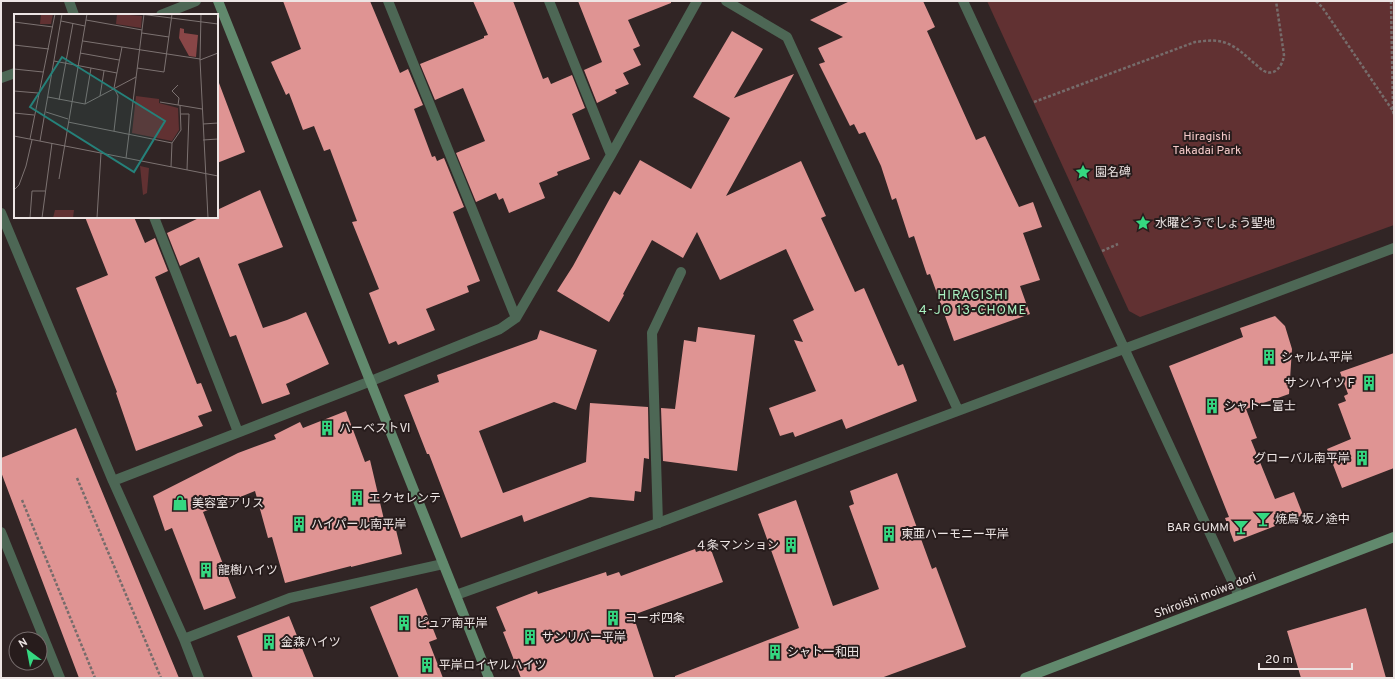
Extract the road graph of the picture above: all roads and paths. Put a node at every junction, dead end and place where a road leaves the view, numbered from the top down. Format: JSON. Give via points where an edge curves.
{"nodes":[{"id":1,"x":69,"y":1,"type":"edge"},
{"id":2,"x":196,"y":1,"type":"edge"},
{"id":3,"x":218,"y":1,"type":"edge"},
{"id":4,"x":388,"y":1,"type":"edge"},
{"id":5,"x":549,"y":1,"type":"edge"},
{"id":6,"x":697,"y":1,"type":"edge"},
{"id":7,"x":726,"y":1,"type":"edge"},
{"id":8,"x":963,"y":1,"type":"edge"},
{"id":9,"x":1276,"y":1,"type":"edge"},
{"id":10,"x":1316,"y":1,"type":"edge"},
{"id":11,"x":1391,"y":1,"type":"edge"},
{"id":12,"x":74,"y":14,"type":"edge"},
{"id":13,"x":164,"y":14,"type":"edge"},
{"id":14,"x":14,"y":73,"type":"edge"},
{"id":15,"x":1,"y":78,"type":"edge"},
{"id":16,"x":1029,"y":104,"type":"dead end"},
{"id":17,"x":1393,"y":111,"type":"junction"},
{"id":18,"x":1394,"y":116,"type":"edge"},
{"id":19,"x":611,"y":156,"type":"junction"},
{"id":20,"x":1,"y":213,"type":"edge"},
{"id":21,"x":154,"y":218,"type":"edge"},
{"id":22,"x":1118,"y":244,"type":"dead end"},
{"id":23,"x":1394,"y":248,"type":"edge"},
{"id":24,"x":1101,"y":252,"type":"dead end"},
{"id":25,"x":681,"y":272,"type":"dead end"},
{"id":26,"x":516,"y":318,"type":"junction"},
{"id":27,"x":1125,"y":348,"type":"junction"},
{"id":28,"x":371,"y":381,"type":"junction"},
{"id":29,"x":958,"y":410,"type":"junction"},
{"id":30,"x":238,"y":432,"type":"junction"},
{"id":31,"x":77,"y":478,"type":"dead end"},
{"id":32,"x":113,"y":481,"type":"junction"},
{"id":33,"x":22,"y":500,"type":"dead end"},
{"id":34,"x":658,"y":523,"type":"junction"},
{"id":35,"x":1,"y":532,"type":"edge"},
{"id":36,"x":1393,"y":540,"type":"edge"},
{"id":37,"x":443,"y":564,"type":"junction"},
{"id":38,"x":456,"y":594,"type":"junction"},
{"id":39,"x":1239,"y":596,"type":"junction"},
{"id":40,"x":184,"y":639,"type":"junction"},
{"id":41,"x":60,"y":678,"type":"edge"},
{"id":42,"x":95,"y":678,"type":"edge"},
{"id":43,"x":161,"y":678,"type":"edge"},
{"id":44,"x":199,"y":678,"type":"edge"},
{"id":45,"x":489,"y":678,"type":"edge"},
{"id":46,"x":1025,"y":678,"type":"edge"}],
"edges":[{"from":1,"to":12,"type":"street"},
{"from":2,"to":13,"type":"street"},
{"from":3,"to":28,"type":"street"},
{"from":4,"to":26,"type":"street"},
{"from":5,"to":19,"type":"street"},
{"from":6,"to":19,"type":"street"},
{"from":7,"to":29,"type":"street","via":[[787,37]]},
{"from":8,"to":27,"type":"street"},
{"from":9,"to":16,"type":"path","via":[[1284,55],[1284,63],[1278,70],[1264,71],[1236,48],[1224,42],[1195,42]]},
{"from":10,"to":17,"type":"path"},
{"from":11,"to":17,"type":"path"},
{"from":14,"to":15,"type":"street"},
{"from":17,"to":18,"type":"path"},
{"from":19,"to":26,"type":"street"},
{"from":20,"to":32,"type":"street"},
{"from":21,"to":30,"type":"street"},
{"from":22,"to":24,"type":"path"},
{"from":23,"to":27,"type":"street"},
{"from":25,"to":34,"type":"street","via":[[652,333]]},
{"from":26,"to":28,"type":"street","via":[[500,329]]},
{"from":27,"to":29,"type":"street"},
{"from":27,"to":39,"type":"street"},
{"from":28,"to":30,"type":"street"},
{"from":28,"to":37,"type":"street"},
{"from":29,"to":34,"type":"street"},
{"from":30,"to":32,"type":"street"},
{"from":31,"to":43,"type":"path"},
{"from":32,"to":40,"type":"street"},
{"from":33,"to":42,"type":"path"},
{"from":34,"to":38,"type":"street"},
{"from":35,"to":41,"type":"street"},
{"from":36,"to":39,"type":"street","name":"Shiroishi moiwa dori"},
{"from":37,"to":38,"type":"street"},
{"from":37,"to":40,"type":"street","via":[[290,598]]},
{"from":38,"to":45,"type":"street"},
{"from":39,"to":46,"type":"street","name":"Shiroishi moiwa dori"},
{"from":40,"to":44,"type":"street"}]}
